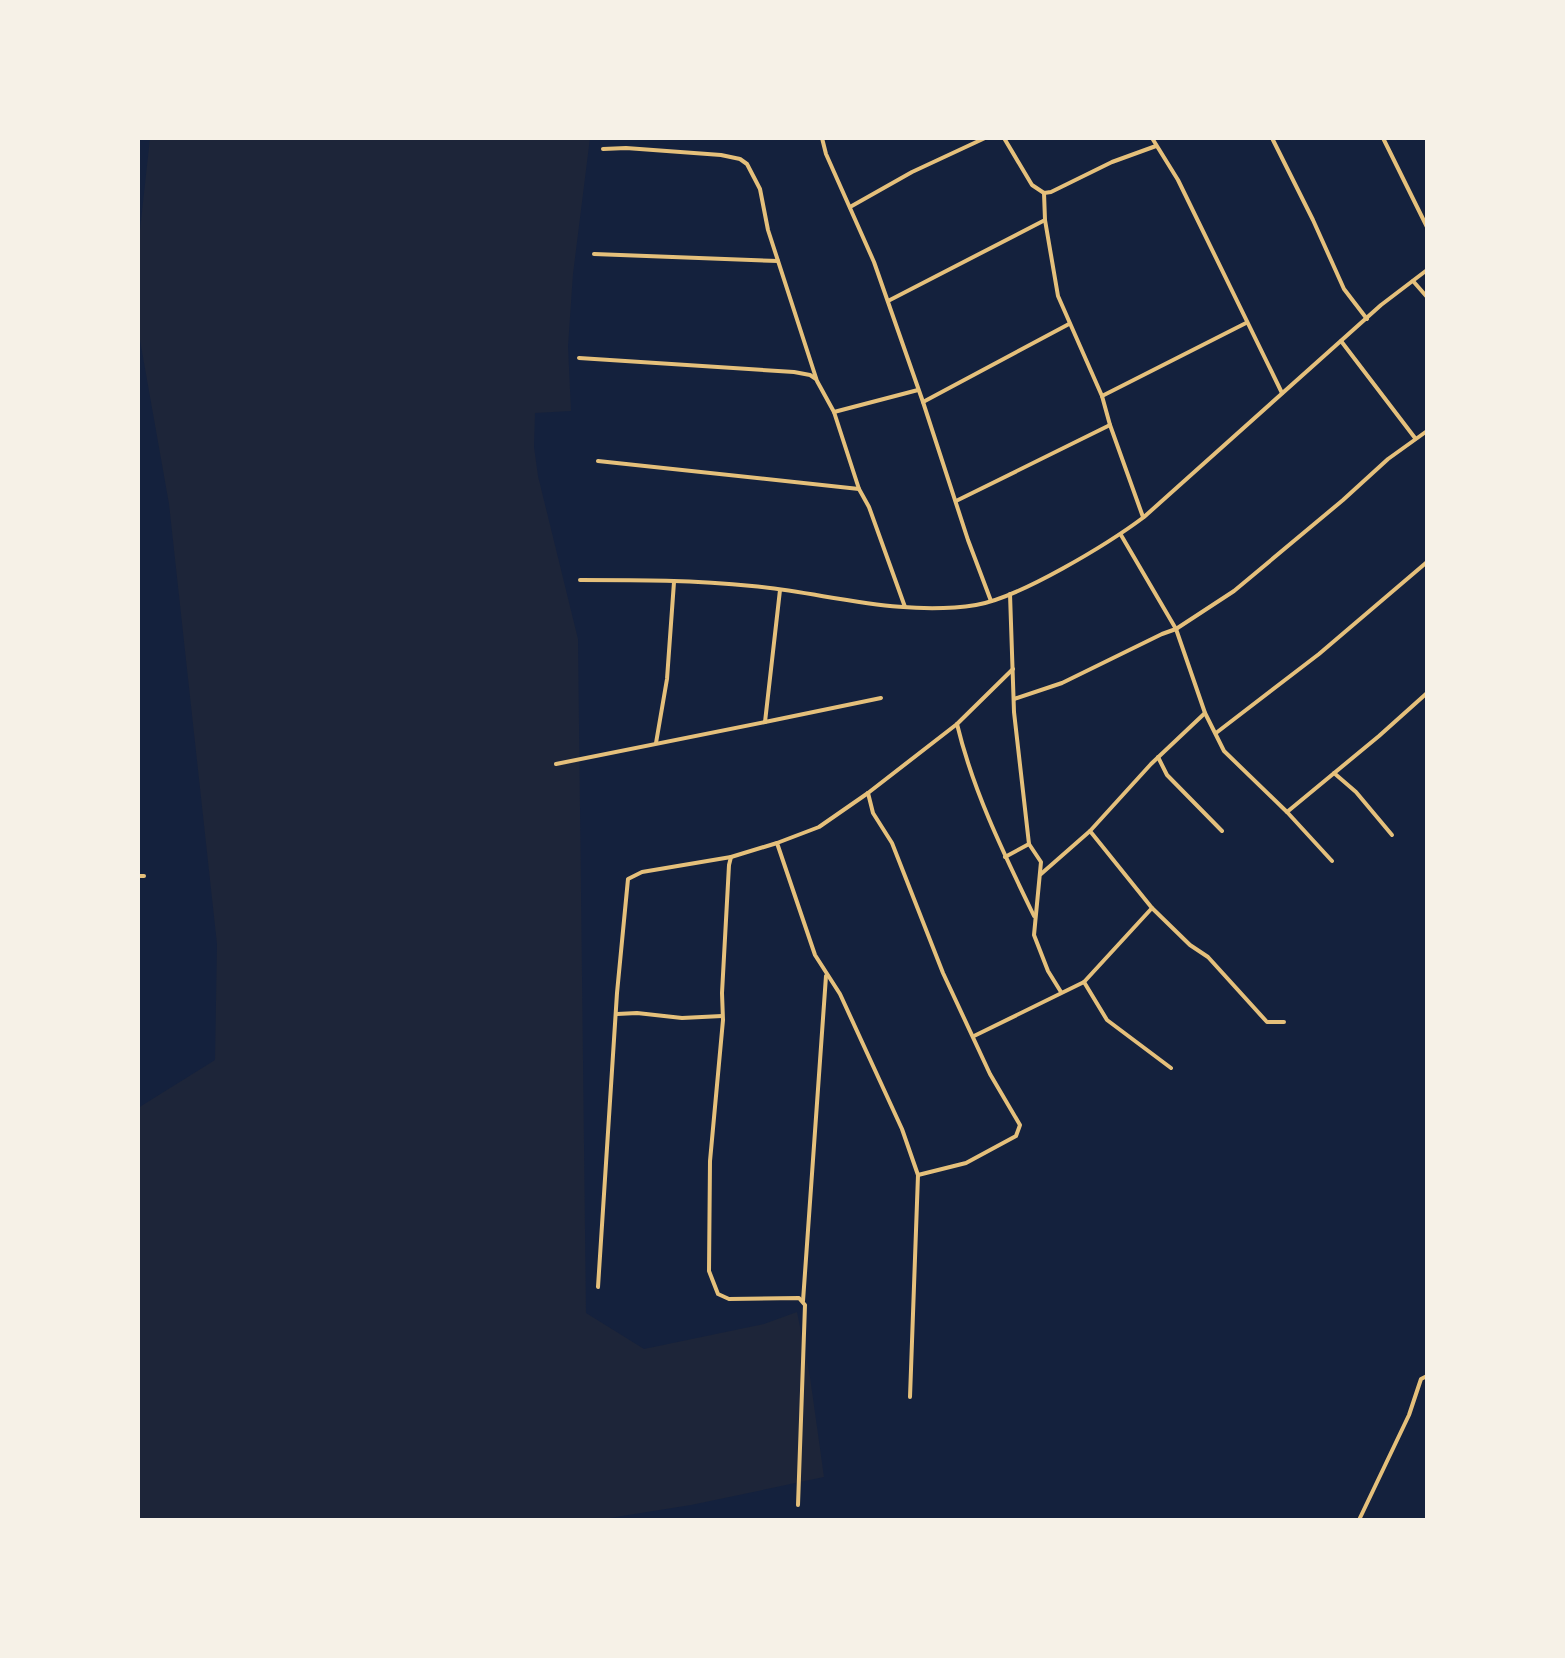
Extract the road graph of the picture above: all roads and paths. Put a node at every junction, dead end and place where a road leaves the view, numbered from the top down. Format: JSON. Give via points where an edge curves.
{"nodes":[{"id":1,"x":822,"y":138,"type":"edge"},
{"id":2,"x":985,"y":138,"type":"edge"},
{"id":3,"x":1004,"y":138,"type":"edge"},
{"id":4,"x":1152,"y":138,"type":"edge"},
{"id":5,"x":1272,"y":138,"type":"edge"},
{"id":6,"x":1383,"y":138,"type":"edge"},
{"id":7,"x":1156,"y":146,"type":"junction"},
{"id":8,"x":603,"y":149,"type":"dead end"},
{"id":9,"x":1044,"y":193,"type":"junction"},
{"id":10,"x":850,"y":207,"type":"junction"},
{"id":11,"x":1045,"y":220,"type":"junction"},
{"id":12,"x":1427,"y":227,"type":"edge"},
{"id":13,"x":594,"y":254,"type":"dead end"},
{"id":14,"x":778,"y":261,"type":"junction"},
{"id":15,"x":1427,"y":270,"type":"edge"},
{"id":16,"x":1413,"y":281,"type":"junction"},
{"id":17,"x":1427,"y":297,"type":"edge"},
{"id":18,"x":888,"y":301,"type":"junction"},
{"id":19,"x":1367,"y":319,"type":"junction"},
{"id":20,"x":1246,"y":323,"type":"junction"},
{"id":21,"x":1069,"y":324,"type":"junction"},
{"id":22,"x":1341,"y":341,"type":"junction"},
{"id":23,"x":579,"y":358,"type":"dead end"},
{"id":24,"x":817,"y":381,"type":"junction"},
{"id":25,"x":918,"y":390,"type":"junction"},
{"id":26,"x":1282,"y":393,"type":"junction"},
{"id":27,"x":1102,"y":396,"type":"junction"},
{"id":28,"x":923,"y":402,"type":"junction"},
{"id":29,"x":834,"y":412,"type":"junction"},
{"id":30,"x":1110,"y":425,"type":"junction"},
{"id":31,"x":1427,"y":431,"type":"edge"},
{"id":32,"x":1415,"y":438,"type":"junction"},
{"id":33,"x":598,"y":461,"type":"dead end"},
{"id":34,"x":859,"y":489,"type":"junction"},
{"id":35,"x":956,"y":501,"type":"junction"},
{"id":36,"x":1144,"y":517,"type":"junction"},
{"id":37,"x":1121,"y":535,"type":"junction"},
{"id":38,"x":1427,"y":562,"type":"edge"},
{"id":39,"x":580,"y":580,"type":"dead end"},
{"id":40,"x":674,"y":582,"type":"junction"},
{"id":41,"x":780,"y":590,"type":"junction"},
{"id":42,"x":1010,"y":594,"type":"junction"},
{"id":43,"x":991,"y":601,"type":"junction"},
{"id":44,"x":905,"y":607,"type":"junction"},
{"id":45,"x":1176,"y":629,"type":"junction"},
{"id":46,"x":1013,"y":669,"type":"junction"},
{"id":47,"x":1427,"y":693,"type":"edge"},
{"id":48,"x":881,"y":698,"type":"dead end"},
{"id":49,"x":1014,"y":699,"type":"junction"},
{"id":50,"x":1205,"y":713,"type":"junction"},
{"id":51,"x":765,"y":722,"type":"junction"},
{"id":52,"x":957,"y":724,"type":"junction"},
{"id":53,"x":1216,"y":733,"type":"junction"},
{"id":54,"x":656,"y":743,"type":"junction"},
{"id":55,"x":1158,"y":757,"type":"junction"},
{"id":56,"x":556,"y":764,"type":"dead end"},
{"id":57,"x":1334,"y":773,"type":"junction"},
{"id":58,"x":868,"y":793,"type":"junction"},
{"id":59,"x":1287,"y":812,"type":"junction"},
{"id":60,"x":1090,"y":831,"type":"junction"},
{"id":61,"x":1222,"y":831,"type":"dead end"},
{"id":62,"x":1392,"y":835,"type":"dead end"},
{"id":63,"x":777,"y":843,"type":"junction"},
{"id":64,"x":1029,"y":844,"type":"junction"},
{"id":65,"x":731,"y":857,"type":"junction"},
{"id":66,"x":1005,"y":857,"type":"junction"},
{"id":67,"x":1332,"y":861,"type":"dead end"},
{"id":68,"x":1041,"y":874,"type":"junction"},
{"id":69,"x":1152,"y":908,"type":"junction"},
{"id":70,"x":1035,"y":918,"type":"junction"},
{"id":71,"x":826,"y":974,"type":"junction"},
{"id":72,"x":1084,"y":982,"type":"junction"},
{"id":73,"x":1061,"y":992,"type":"junction"},
{"id":74,"x":617,"y":1014,"type":"junction"},
{"id":75,"x":723,"y":1016,"type":"junction"},
{"id":76,"x":1284,"y":1022,"type":"dead end"},
{"id":77,"x":974,"y":1036,"type":"junction"},
{"id":78,"x":1171,"y":1068,"type":"dead end"},
{"id":79,"x":918,"y":1175,"type":"junction"},
{"id":80,"x":598,"y":1287,"type":"dead end"},
{"id":81,"x":803,"y":1301,"type":"junction"},
{"id":82,"x":1427,"y":1376,"type":"edge"},
{"id":83,"x":910,"y":1397,"type":"dead end"},
{"id":84,"x":798,"y":1505,"type":"dead end"},
{"id":85,"x":1359,"y":1520,"type":"edge"}],
"edges":[{"from":1,"to":10,"type":"street"},
{"from":2,"to":10,"type":"street"},
{"from":3,"to":9,"type":"street","via":[[1032,185]]},
{"from":4,"to":7,"type":"street"},
{"from":5,"to":19,"type":"street","via":[[1344,289]]},
{"from":6,"to":12,"type":"street"},
{"from":7,"to":9,"type":"street"},
{"from":7,"to":20,"type":"street","via":[[1178,180]]},
{"from":8,"to":14,"type":"street","via":[[740,159],[760,189]]},
{"from":9,"to":11,"type":"street"},
{"from":10,"to":18,"type":"street"},
{"from":11,"to":18,"type":"street"},
{"from":11,"to":21,"type":"street","via":[[1058,296]]},
{"from":13,"to":14,"type":"street"},
{"from":14,"to":24,"type":"street"},
{"from":15,"to":16,"type":"street"},
{"from":16,"to":17,"type":"street"},
{"from":16,"to":19,"type":"street"},
{"from":18,"to":25,"type":"street"},
{"from":19,"to":22,"type":"street"},
{"from":20,"to":26,"type":"street"},
{"from":20,"to":27,"type":"street"},
{"from":21,"to":27,"type":"street"},
{"from":21,"to":28,"type":"street"},
{"from":22,"to":26,"type":"street"},
{"from":22,"to":32,"type":"street"},
{"from":23,"to":24,"type":"street","via":[[794,372]]},
{"from":24,"to":29,"type":"street"},
{"from":25,"to":28,"type":"street"},
{"from":25,"to":29,"type":"street"},
{"from":26,"to":36,"type":"street"},
{"from":27,"to":30,"type":"street"},
{"from":28,"to":35,"type":"street"},
{"from":29,"to":34,"type":"street"},
{"from":30,"to":35,"type":"street"},
{"from":30,"to":36,"type":"street"},
{"from":31,"to":32,"type":"street"},
{"from":32,"to":45,"type":"street","via":[[1234,591]]},
{"from":33,"to":34,"type":"street"},
{"from":34,"to":44,"type":"street"},
{"from":35,"to":43,"type":"street"},
{"from":36,"to":37,"type":"street"},
{"from":37,"to":42,"type":"street"},
{"from":37,"to":45,"type":"street"},
{"from":38,"to":53,"type":"street"},
{"from":39,"to":40,"type":"street"},
{"from":40,"to":41,"type":"street"},
{"from":40,"to":54,"type":"street"},
{"from":41,"to":44,"type":"street"},
{"from":41,"to":51,"type":"street"},
{"from":42,"to":43,"type":"street"},
{"from":42,"to":46,"type":"street"},
{"from":43,"to":44,"type":"street"},
{"from":45,"to":49,"type":"street","via":[[1062,683]]},
{"from":45,"to":50,"type":"street"},
{"from":46,"to":49,"type":"street"},
{"from":46,"to":52,"type":"street"},
{"from":47,"to":57,"type":"street"},
{"from":48,"to":51,"type":"street"},
{"from":49,"to":64,"type":"street"},
{"from":50,"to":53,"type":"street"},
{"from":50,"to":55,"type":"street"},
{"from":51,"to":54,"type":"street"},
{"from":52,"to":58,"type":"street"},
{"from":52,"to":66,"type":"street","via":[[965,758]]},
{"from":53,"to":59,"type":"street","via":[[1224,751]]},
{"from":54,"to":56,"type":"street"},
{"from":55,"to":60,"type":"street"},
{"from":55,"to":61,"type":"street","via":[[1167,775]]},
{"from":57,"to":59,"type":"street"},
{"from":57,"to":62,"type":"street"},
{"from":58,"to":63,"type":"street","via":[[819,827]]},
{"from":58,"to":77,"type":"street"},
{"from":59,"to":67,"type":"street"},
{"from":60,"to":68,"type":"street"},
{"from":60,"to":69,"type":"street"},
{"from":63,"to":65,"type":"street"},
{"from":63,"to":71,"type":"street","via":[[812,949]]},
{"from":64,"to":66,"type":"street"},
{"from":64,"to":68,"type":"street","via":[[1041,862]]},
{"from":65,"to":74,"type":"street","via":[[628,879]]},
{"from":65,"to":75,"type":"street"},
{"from":66,"to":70,"type":"street"},
{"from":68,"to":70,"type":"street"},
{"from":69,"to":72,"type":"street"},
{"from":69,"to":76,"type":"street","via":[[1208,957],[1267,1022]]},
{"from":70,"to":73,"type":"street","via":[[1034,935]]},
{"from":71,"to":79,"type":"street","via":[[902,1129]]},
{"from":71,"to":81,"type":"street"},
{"from":72,"to":73,"type":"street"},
{"from":72,"to":78,"type":"street","via":[[1107,1020]]},
{"from":73,"to":77,"type":"street"},
{"from":74,"to":75,"type":"street"},
{"from":74,"to":80,"type":"street"},
{"from":75,"to":81,"type":"street","via":[[710,1161],[711,1279],[718,1294],[729,1299],[789,1296]]},
{"from":77,"to":79,"type":"street","via":[[1019,1130],[966,1163]]},
{"from":79,"to":83,"type":"street"},
{"from":81,"to":84,"type":"street"},
{"from":82,"to":85,"type":"street","via":[[1421,1379]]}]}
